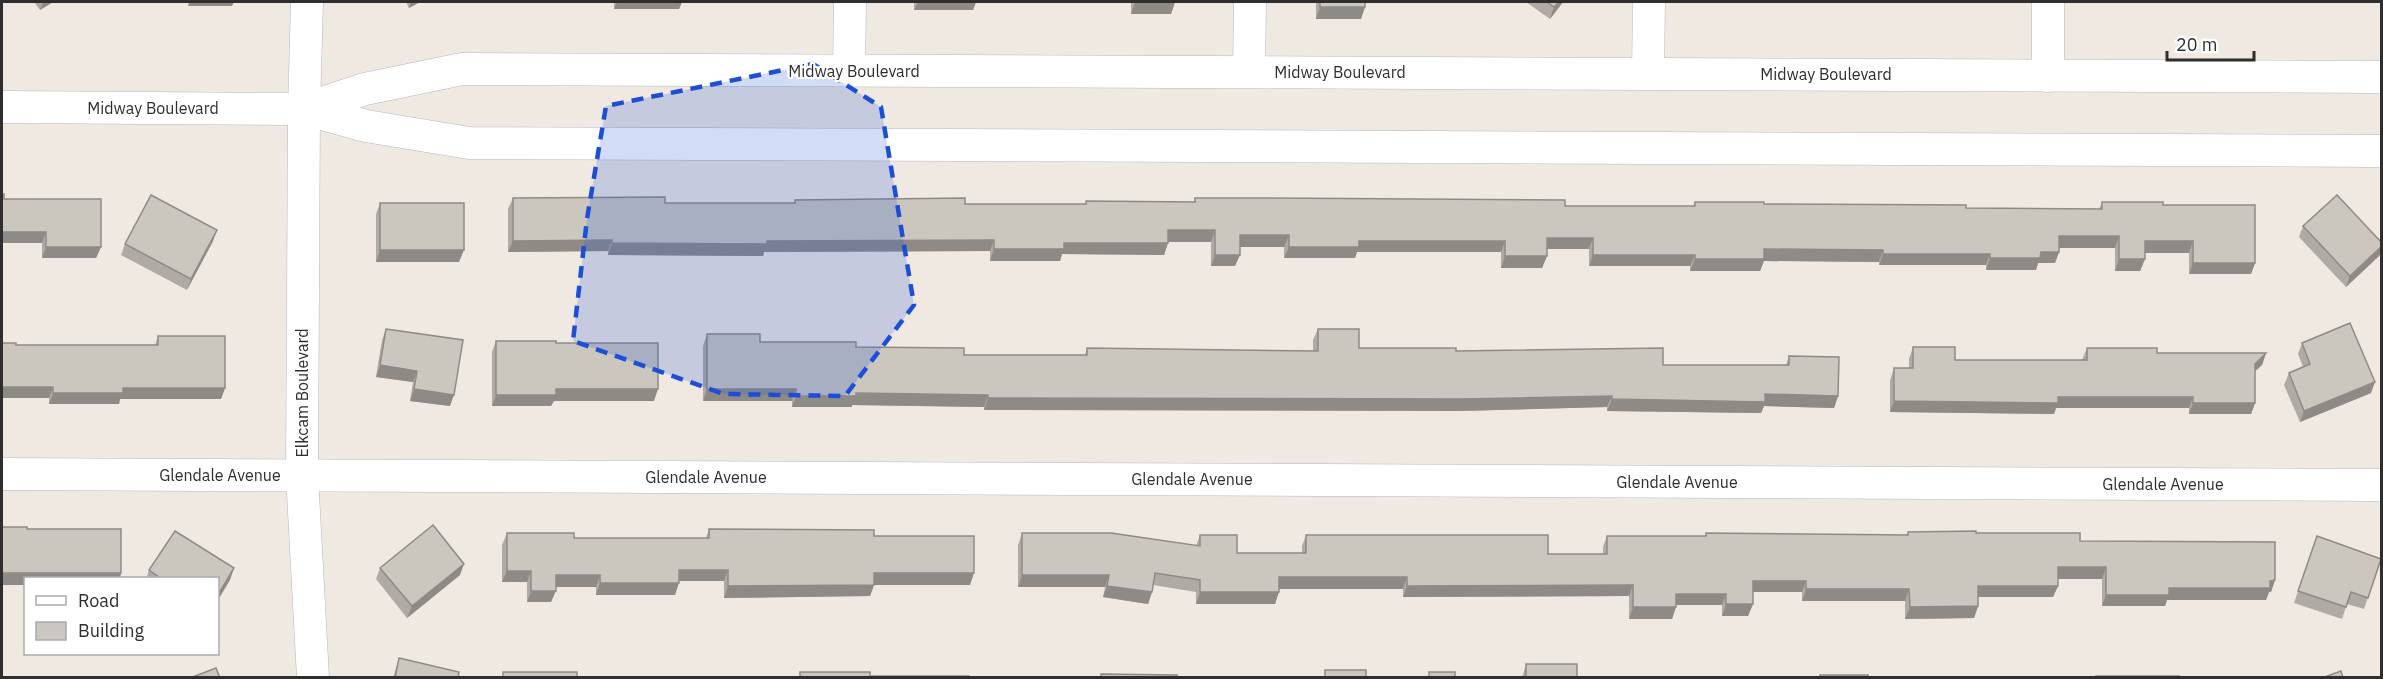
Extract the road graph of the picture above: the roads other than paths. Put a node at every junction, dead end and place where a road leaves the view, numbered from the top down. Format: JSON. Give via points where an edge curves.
{"nodes":[{"id":1,"x":307,"y":2,"type":"edge"},
{"id":2,"x":850,"y":2,"type":"edge"},
{"id":3,"x":1250,"y":2,"type":"edge"},
{"id":4,"x":1649,"y":2,"type":"edge"},
{"id":5,"x":2049,"y":2,"type":"edge"},
{"id":6,"x":849,"y":71,"type":"junction"},
{"id":7,"x":1249,"y":72,"type":"junction"},
{"id":8,"x":1648,"y":73,"type":"junction"},
{"id":9,"x":2048,"y":76,"type":"junction"},
{"id":10,"x":2382,"y":77,"type":"edge"},
{"id":11,"x":2,"y":107,"type":"edge"},
{"id":12,"x":304,"y":109,"type":"junction"},
{"id":13,"x":2382,"y":151,"type":"edge"},
{"id":14,"x":2,"y":474,"type":"edge"},
{"id":15,"x":302,"y":475,"type":"junction"},
{"id":16,"x":2382,"y":485,"type":"edge"},
{"id":17,"x":313,"y":678,"type":"edge"}],
"edges":[{"from":1,"to":12,"type":"street","name":"Elkcam Boulevard"},
{"from":2,"to":6,"type":"street"},
{"from":3,"to":7,"type":"street"},
{"from":4,"to":8,"type":"street"},
{"from":5,"to":9,"type":"street"},
{"from":6,"to":7,"type":"street","name":"Midway Boulevard"},
{"from":6,"to":12,"type":"street","name":"Midway Boulevard","via":[[462,69],[365,89]]},
{"from":7,"to":8,"type":"street","name":"Midway Boulevard"},
{"from":8,"to":9,"type":"street","name":"Midway Boulevard"},
{"from":9,"to":10,"type":"street","name":"Midway Boulevard"},
{"from":11,"to":12,"type":"street","name":"Midway Boulevard"},
{"from":12,"to":13,"type":"street","name":"Midway Boulevard","via":[[366,126],[470,143]]},
{"from":12,"to":15,"type":"street","name":"Elkcam Boulevard"},
{"from":14,"to":15,"type":"street","name":"Glendale Avenue"},
{"from":15,"to":16,"type":"street","name":"Glendale Avenue"},
{"from":15,"to":17,"type":"street","name":"Elkcam Boulevard"}]}
